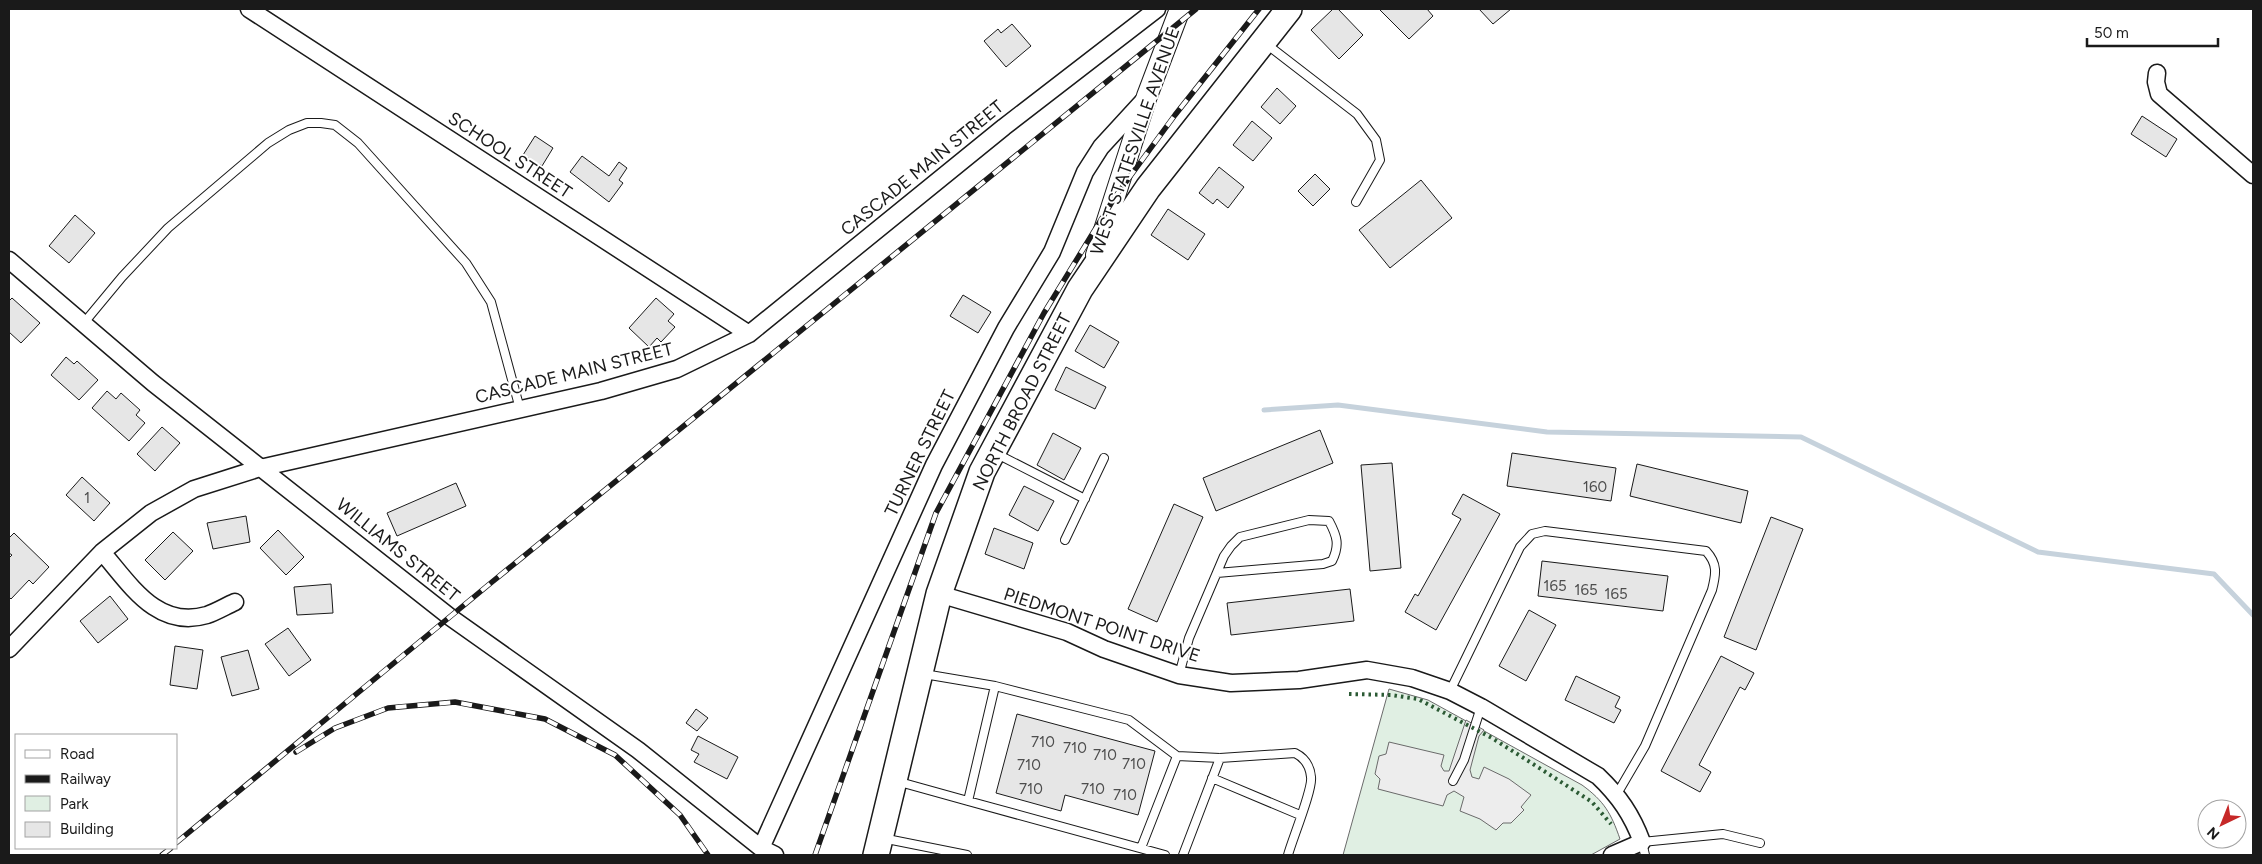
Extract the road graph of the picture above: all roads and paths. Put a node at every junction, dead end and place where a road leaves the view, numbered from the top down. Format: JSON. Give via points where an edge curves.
{"nodes":[{"id":1,"x":249,"y":9,"type":"edge"},
{"id":2,"x":1157,"y":9,"type":"edge"},
{"id":3,"x":1180,"y":9,"type":"edge"},
{"id":4,"x":1290,"y":9,"type":"edge"},
{"id":5,"x":1263,"y":42,"type":"junction"},
{"id":6,"x":2157,"y":73,"type":"dead end"},
{"id":7,"x":1147,"y":96,"type":"junction"},
{"id":8,"x":2253,"y":175,"type":"edge"},
{"id":9,"x":1356,"y":202,"type":"dead end"},
{"id":10,"x":9,"y":260,"type":"edge"},
{"id":11,"x":1091,"y":274,"type":"junction"},
{"id":12,"x":83,"y":324,"type":"junction"},
{"id":13,"x":749,"y":334,"type":"junction"},
{"id":14,"x":520,"y":409,"type":"junction"},
{"id":15,"x":993,"y":452,"type":"junction"},
{"id":16,"x":1104,"y":458,"type":"dead end"},
{"id":17,"x":260,"y":468,"type":"junction"},
{"id":18,"x":1085,"y":499,"type":"junction"},
{"id":19,"x":1065,"y":540,"type":"dead end"},
{"id":20,"x":102,"y":552,"type":"junction"},
{"id":21,"x":1217,"y":573,"type":"junction"},
{"id":22,"x":939,"y":594,"type":"junction"},
{"id":23,"x":235,"y":602,"type":"dead end"},
{"id":24,"x":9,"y":649,"type":"edge"},
{"id":25,"x":920,"y":674,"type":"junction"},
{"id":26,"x":1180,"y":675,"type":"junction"},
{"id":27,"x":995,"y":686,"type":"junction"},
{"id":28,"x":1450,"y":691,"type":"junction"},
{"id":29,"x":1481,"y":707,"type":"junction"},
{"id":30,"x":1177,"y":756,"type":"junction"},
{"id":31,"x":1220,"y":758,"type":"junction"},
{"id":32,"x":1212,"y":778,"type":"junction"},
{"id":33,"x":1454,"y":780,"type":"dead end"},
{"id":34,"x":894,"y":781,"type":"junction"},
{"id":35,"x":1617,"y":794,"type":"junction"},
{"id":36,"x":968,"y":801,"type":"junction"},
{"id":37,"x":1300,"y":815,"type":"junction"},
{"id":38,"x":1760,"y":843,"type":"dead end"},
{"id":39,"x":878,"y":847,"type":"edge"},
{"id":40,"x":1141,"y":848,"type":"junction"},
{"id":41,"x":1644,"y":849,"type":"edge"},
{"id":42,"x":768,"y":851,"type":"edge"},
{"id":43,"x":968,"y":855,"type":"edge"},
{"id":44,"x":1165,"y":855,"type":"edge"},
{"id":45,"x":1183,"y":855,"type":"edge"},
{"id":46,"x":1288,"y":855,"type":"edge"},
{"id":47,"x":1612,"y":855,"type":"edge"}],
"edges":[{"from":1,"to":13,"type":"street","name":"SCHOOL STREET"},
{"from":2,"to":13,"type":"street","name":"CASCADE MAIN STREET","via":[[1004,127]]},
{"from":3,"to":7,"type":"street","name":"WEST STATESVILLE AVENUE"},
{"from":4,"to":5,"type":"main road","name":"NORTH BROAD STREET"},
{"from":5,"to":9,"type":"lane","via":[[1357,114],[1376,140],[1380,160]]},
{"from":5,"to":11,"type":"main road","name":"NORTH BROAD STREET","via":[[1148,188]]},
{"from":6,"to":8,"type":"street","via":[[2159,94]]},
{"from":7,"to":11,"type":"street","name":"WEST STATESVILLE AVENUE"},
{"from":7,"to":42,"type":"street","name":"TURNER STREET","via":[[1101,147],[1085,172],[1052,252],[1006,328],[934,464]]},
{"from":10,"to":12,"type":"street","name":"WILLIAMS STREET"},
{"from":11,"to":15,"type":"main road","name":"NORTH BROAD STREET"},
{"from":12,"to":14,"type":"lane","via":[[168,228],[268,143],[306,123],[320,122],[334,125],[358,144],[466,263],[491,302]]},
{"from":12,"to":17,"type":"street","name":"WILLIAMS STREET"},
{"from":13,"to":14,"type":"street","name":"CASCADE MAIN STREET","via":[[678,369]]},
{"from":14,"to":17,"type":"street","name":"CASCADE MAIN STREET"},
{"from":15,"to":18,"type":"lane"},
{"from":15,"to":22,"type":"main road","name":"NORTH BROAD STREET","via":[[982,472]]},
{"from":16,"to":18,"type":"lane"},
{"from":17,"to":20,"type":"street","name":"CASCADE MAIN STREET","via":[[194,490],[151,513]]},
{"from":17,"to":42,"type":"street","name":"WILLIAMS STREET","via":[[450,617],[638,750]]},
{"from":18,"to":19,"type":"lane"},
{"from":20,"to":23,"type":"street","via":[[142,598],[164,614],[185,618],[207,615]]},
{"from":20,"to":24,"type":"street","name":"CASCADE MAIN STREET"},
{"from":21,"to":21,"type":"lane","via":[[1231,546],[1240,538],[1309,520],[1329,520],[1338,536],[1337,551],[1332,561]]},
{"from":21,"to":26,"type":"lane","via":[[1189,638]]},
{"from":22,"to":25,"type":"main road","name":"NORTH BROAD STREET"},
{"from":22,"to":26,"type":"street","name":"PIEDMONT POINT DRIVE","via":[[1067,632],[1104,649]]},
{"from":25,"to":27,"type":"lane"},
{"from":25,"to":34,"type":"main road","name":"NORTH BROAD STREET"},
{"from":26,"to":28,"type":"street","name":"PIEDMONT POINT DRIVE","via":[[1231,683],[1299,680],[1367,670],[1412,678]]},
{"from":27,"to":30,"type":"lane","via":[[1130,720]]},
{"from":27,"to":36,"type":"lane"},
{"from":28,"to":29,"type":"street","name":"PIEDMONT POINT DRIVE"},
{"from":28,"to":35,"type":"lane","via":[[1520,547],[1532,534],[1545,531],[1706,551],[1713,558],[1717,572],[1712,590],[1645,746]]},
{"from":29,"to":33,"type":"lane"},
{"from":29,"to":35,"type":"street","name":"PIEDMONT POINT DRIVE","via":[[1598,776]]},
{"from":30,"to":31,"type":"lane"},
{"from":30,"to":40,"type":"lane"},
{"from":31,"to":32,"type":"lane"},
{"from":31,"to":37,"type":"lane","via":[[1295,753],[1303,757],[1312,780]]},
{"from":32,"to":37,"type":"lane"},
{"from":32,"to":45,"type":"lane"},
{"from":34,"to":36,"type":"lane"},
{"from":34,"to":39,"type":"main road","name":"NORTH BROAD STREET"},
{"from":35,"to":41,"type":"street","name":"PIEDMONT POINT DRIVE","via":[[1636,826]]},
{"from":36,"to":40,"type":"lane"},
{"from":37,"to":46,"type":"lane"},
{"from":38,"to":41,"type":"lane","via":[[1723,834]]},
{"from":39,"to":43,"type":"lane"},
{"from":40,"to":44,"type":"lane"},
{"from":41,"to":47,"type":"street"}]}
